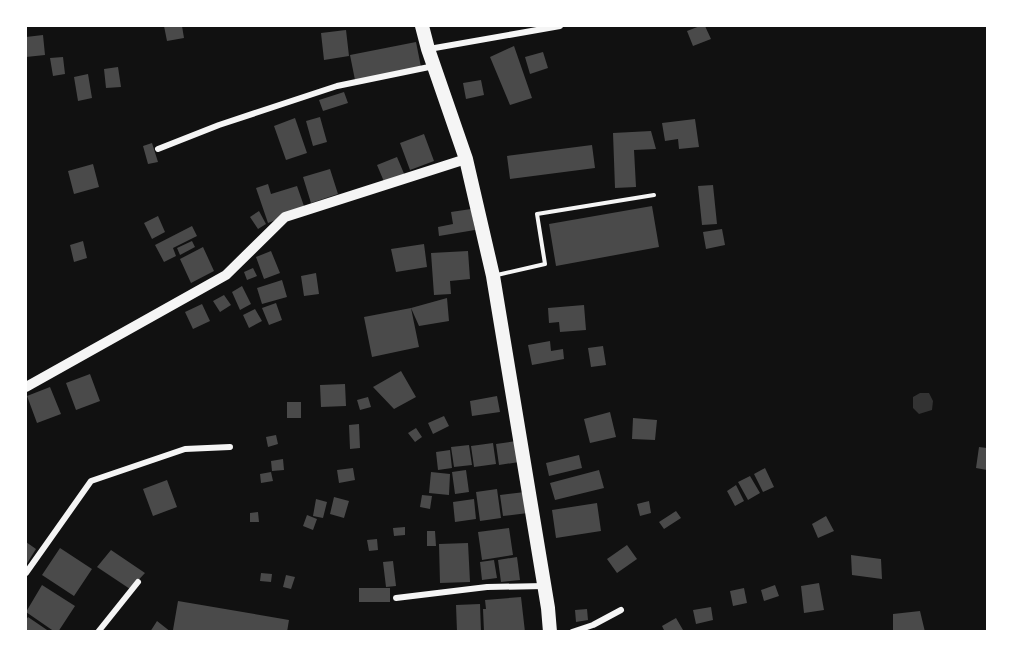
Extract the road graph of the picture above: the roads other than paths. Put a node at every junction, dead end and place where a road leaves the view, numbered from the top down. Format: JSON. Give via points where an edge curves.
{"nodes":[{"id":1,"x":422,"y":26,"type":"edge"},
{"id":2,"x":560,"y":26,"type":"edge"},
{"id":3,"x":428,"y":49,"type":"junction"},
{"id":4,"x":434,"y":66,"type":"junction"},
{"id":5,"x":158,"y":149,"type":"dead end"},
{"id":6,"x":466,"y":159,"type":"junction"},
{"id":7,"x":654,"y":195,"type":"dead end"},
{"id":8,"x":493,"y":276,"type":"junction"},
{"id":9,"x":26,"y":387,"type":"edge"},
{"id":10,"x":230,"y":447,"type":"dead end"},
{"id":11,"x":26,"y":573,"type":"edge"},
{"id":12,"x":138,"y":582,"type":"dead end"},
{"id":13,"x":544,"y":586,"type":"junction"},
{"id":14,"x":396,"y":598,"type":"dead end"},
{"id":15,"x":621,"y":610,"type":"dead end"},
{"id":16,"x":98,"y":632,"type":"edge"},
{"id":17,"x":550,"y":632,"type":"edge"},
{"id":18,"x":572,"y":632,"type":"edge"}],
"edges":[{"from":1,"to":3,"type":"main road"},
{"from":2,"to":3,"type":"street"},
{"from":3,"to":4,"type":"main road"},
{"from":4,"to":5,"type":"street","via":[[337,86]]},
{"from":4,"to":6,"type":"main road"},
{"from":6,"to":8,"type":"main road"},
{"from":6,"to":9,"type":"street","via":[[285,217],[226,275]]},
{"from":7,"to":8,"type":"lane","via":[[537,214],[545,264]]},
{"from":8,"to":13,"type":"main road"},
{"from":10,"to":11,"type":"street","via":[[185,449],[92,481]]},
{"from":12,"to":16,"type":"street"},
{"from":13,"to":14,"type":"street","via":[[487,587]]},
{"from":13,"to":17,"type":"main road"},
{"from":15,"to":18,"type":"street"}]}
